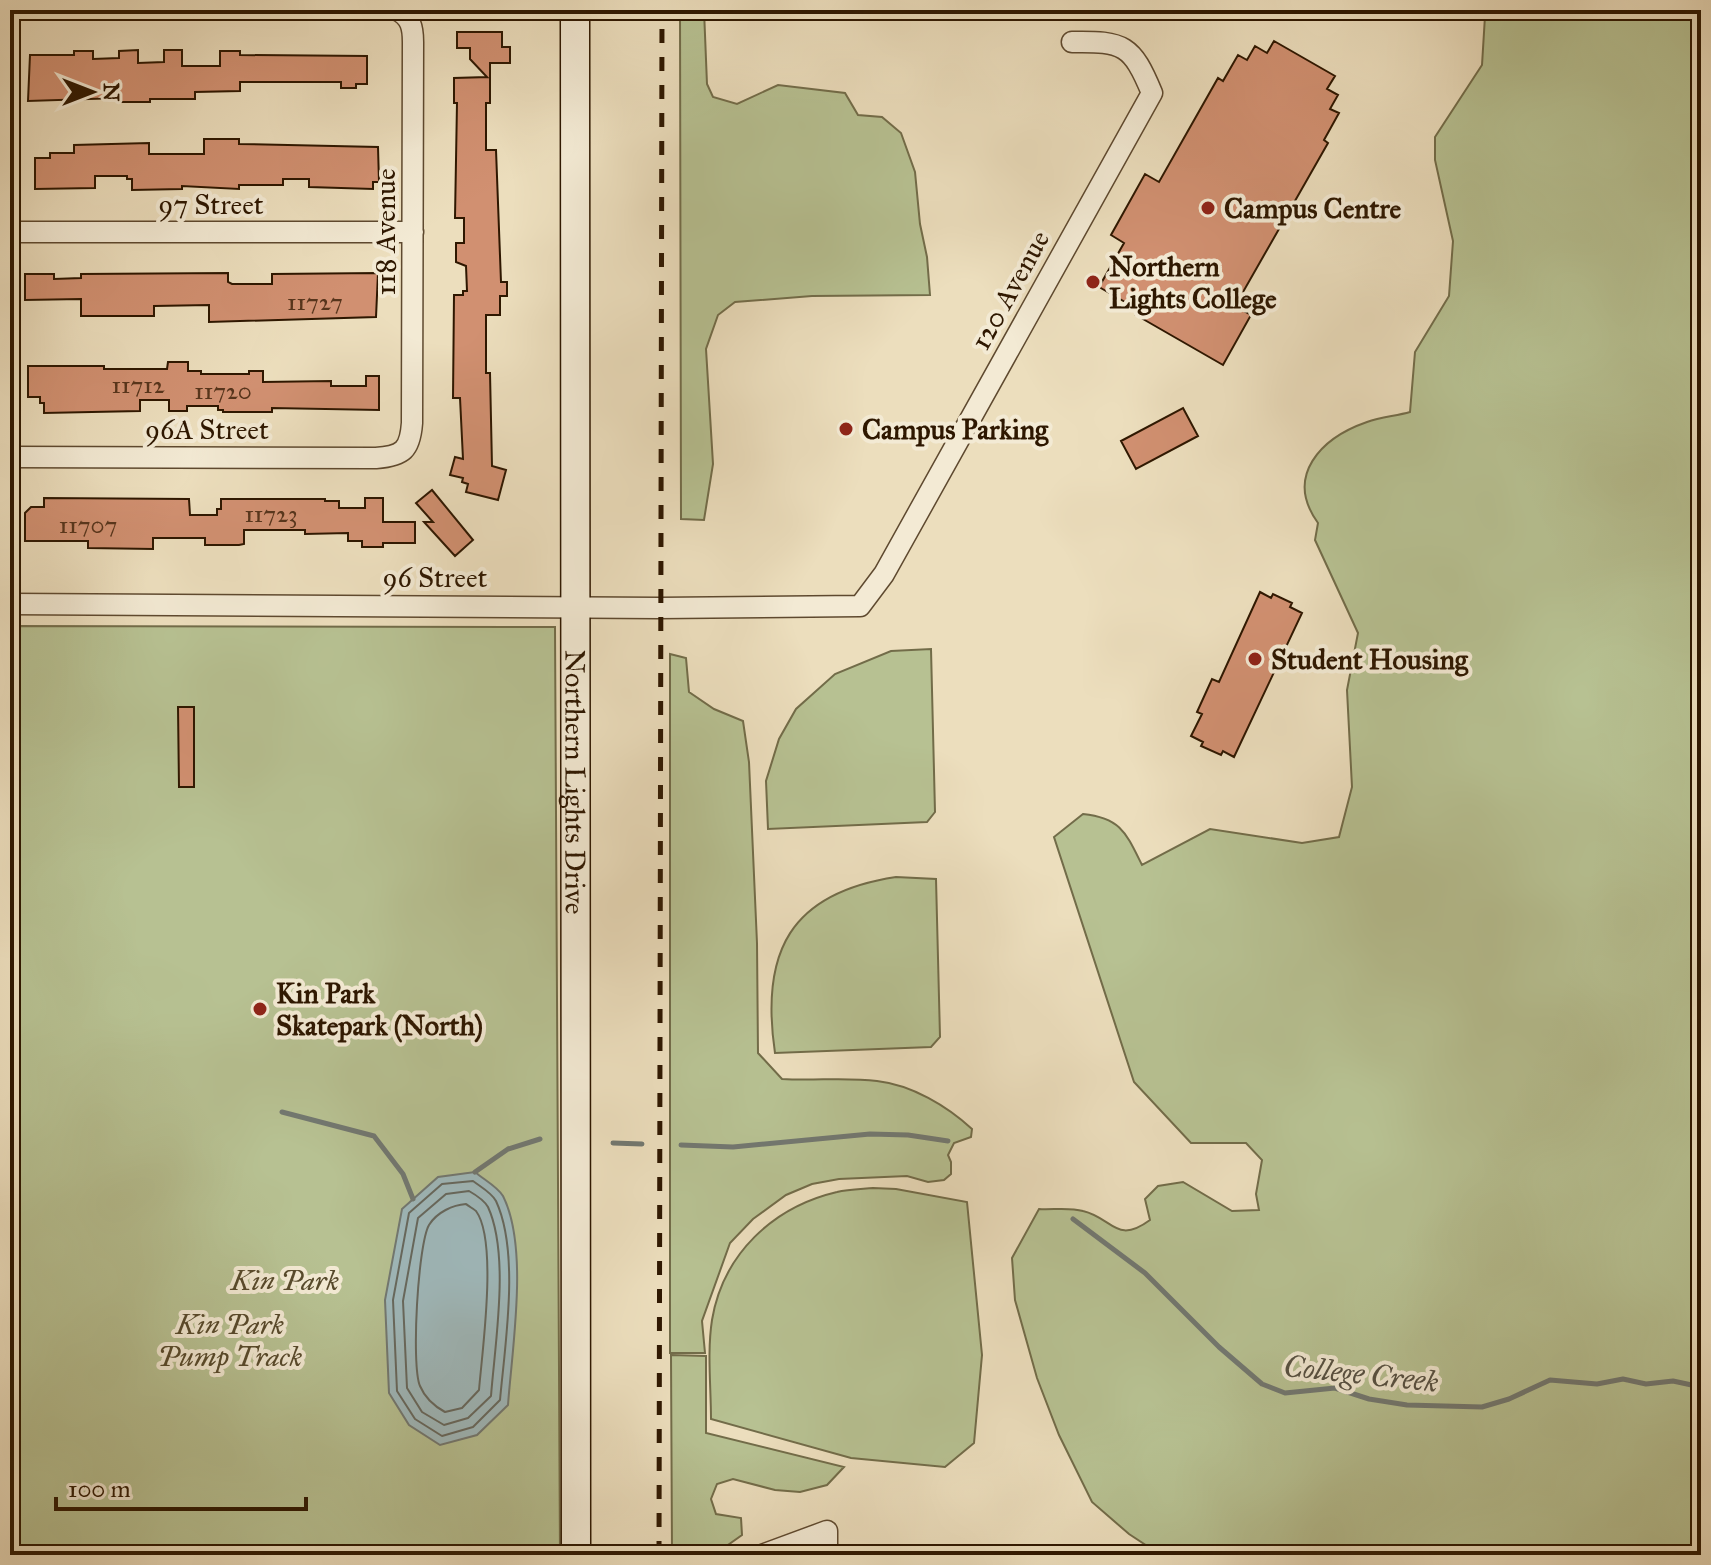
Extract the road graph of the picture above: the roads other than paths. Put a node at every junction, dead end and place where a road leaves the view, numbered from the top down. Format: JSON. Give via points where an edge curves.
{"nodes":[{"id":1,"x":575,"y":10,"type":"edge"},
{"id":2,"x":401,"y":12,"type":"edge"},
{"id":3,"x":1072,"y":42,"type":"dead end"},
{"id":4,"x":10,"y":232,"type":"edge"},
{"id":5,"x":413,"y":232,"type":"junction"},
{"id":6,"x":404,"y":451,"type":"joint"},
{"id":7,"x":10,"y":457,"type":"edge"},
{"id":8,"x":10,"y":604,"type":"edge"},
{"id":9,"x":575,"y":605,"type":"junction"},
{"id":10,"x":860,"y":606,"type":"joint"},
{"id":11,"x":576,"y":1555,"type":"edge"},
{"id":12,"x":762,"y":1555,"type":"edge"},
{"id":13,"x":827,"y":1555,"type":"edge"}],
"edges":[{"from":1,"to":9,"type":"main road","name":"Northern Lights Drive"},
{"from":2,"to":5,"type":"street","name":"118 Avenue","via":[[413,26]]},
{"from":3,"to":10,"type":"street","name":"120 Avenue","via":[[1115,44],[1138,60],[1152,93],[884,574]]},
{"from":4,"to":5,"type":"street","name":"97 Street"},
{"from":5,"to":6,"type":"street","name":"118 Avenue","via":[[412,423]]},
{"from":6,"to":7,"type":"street","name":"96A Street","via":[[376,458]]},
{"from":8,"to":9,"type":"street","name":"96 Street"},
{"from":9,"to":10,"type":"street","name":"96 Street"},
{"from":9,"to":11,"type":"main road","name":"Northern Lights Drive"},
{"from":12,"to":13,"type":"street","via":[[827,1531]]}]}
